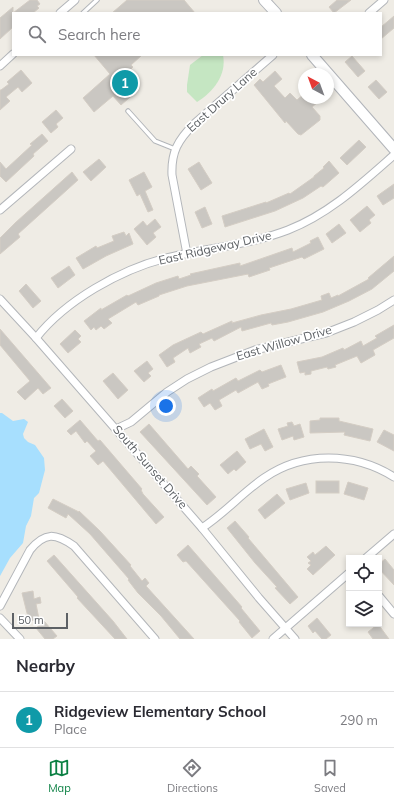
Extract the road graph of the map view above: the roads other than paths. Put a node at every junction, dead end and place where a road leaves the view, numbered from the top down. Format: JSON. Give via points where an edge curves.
{"nodes":[{"id":1,"x":75,"y":0,"type":"edge"},
{"id":2,"x":97,"y":0,"type":"edge"},
{"id":3,"x":264,"y":0,"type":"edge"},
{"id":4,"x":384,"y":0,"type":"edge"},
{"id":5,"x":61,"y":12,"type":"edge"},
{"id":6,"x":83,"y":12,"type":"edge"},
{"id":7,"x":275,"y":12,"type":"edge"},
{"id":8,"x":370,"y":12,"type":"edge"},
{"id":9,"x":12,"y":55,"type":"edge"},
{"id":10,"x":272,"y":56,"type":"edge"},
{"id":11,"x":317,"y":57,"type":"edge"},
{"id":12,"x":0,"y":66,"type":"edge"},
{"id":13,"x":128,"y":111,"type":"dead end"},
{"id":14,"x":71,"y":149,"type":"dead end"},
{"id":15,"x":175,"y":149,"type":"junction"},
{"id":16,"x":394,"y":149,"type":"edge"},
{"id":17,"x":394,"y":155,"type":"edge"},
{"id":18,"x":0,"y":210,"type":"edge"},
{"id":19,"x":187,"y":254,"type":"junction"},
{"id":20,"x":0,"y":300,"type":"edge"},
{"id":21,"x":394,"y":300,"type":"edge"},
{"id":22,"x":36,"y":338,"type":"junction"},
{"id":23,"x":116,"y":429,"type":"junction"},
{"id":24,"x":394,"y":476,"type":"edge"},
{"id":25,"x":202,"y":528,"type":"junction"},
{"id":26,"x":394,"y":534,"type":"edge"},
{"id":27,"x":370,"y":555,"type":"edge"},
{"id":28,"x":346,"y":576,"type":"edge"},
{"id":29,"x":382,"y":600,"type":"edge"},
{"id":30,"x":0,"y":606,"type":"edge"},
{"id":31,"x":394,"y":614,"type":"edge"},
{"id":32,"x":0,"y":618,"type":"edge"},
{"id":33,"x":286,"y":628,"type":"junction"},
{"id":34,"x":20,"y":639,"type":"edge"},
{"id":35,"x":155,"y":639,"type":"edge"},
{"id":36,"x":273,"y":639,"type":"edge"},
{"id":37,"x":295,"y":639,"type":"edge"}],
"edges":[{"from":1,"to":5,"type":"street"},
{"from":2,"to":6,"type":"lane"},
{"from":3,"to":7,"type":"main road"},
{"from":4,"to":8,"type":"street"},
{"from":9,"to":12,"type":"street"},
{"from":10,"to":15,"type":"street","name":"East Drury Lane","via":[[194,124]]},
{"from":11,"to":16,"type":"main road"},
{"from":13,"to":15,"type":"lane","via":[[155,141]]},
{"from":14,"to":18,"type":"street"},
{"from":15,"to":19,"type":"street","via":[[171,162],[172,175]]},
{"from":17,"to":19,"type":"street","name":"East Ridgeway Drive","via":[[351,193],[308,221],[262,238]]},
{"from":19,"to":22,"type":"street","name":"East Ridgeway Drive","via":[[140,266],[104,283],[74,303]]},
{"from":20,"to":22,"type":"street","name":"South Sunset Drive"},
{"from":21,"to":23,"type":"street","name":"East Willow Drive","via":[[354,322],[326,333],[255,350],[211,367],[167,392],[131,422]]},
{"from":22,"to":23,"type":"street","name":"South Sunset Drive"},
{"from":23,"to":25,"type":"street","name":"South Sunset Drive"},
{"from":24,"to":25,"type":"street","via":[[368,464],[347,459],[316,458],[295,463],[264,477]]},
{"from":25,"to":33,"type":"street","name":"South Sunset Drive"},
{"from":26,"to":27,"type":"street"},
{"from":28,"to":33,"type":"street"},
{"from":29,"to":31,"type":"street"},
{"from":30,"to":35,"type":"street","via":[[30,550],[36,543],[54,536],[63,538],[74,546]]},
{"from":32,"to":34,"type":"street"},
{"from":33,"to":36,"type":"street"},
{"from":33,"to":37,"type":"street","name":"South Sunset Drive"}]}
